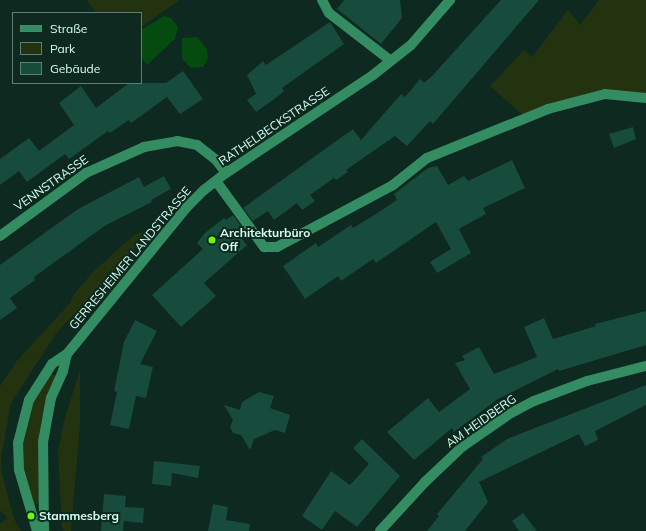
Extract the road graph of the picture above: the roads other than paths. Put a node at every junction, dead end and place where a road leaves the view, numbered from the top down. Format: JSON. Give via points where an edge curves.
{"nodes":[{"id":1,"x":322,"y":0,"type":"edge"},
{"id":2,"x":450,"y":0,"type":"edge"},
{"id":3,"x":391,"y":61,"type":"junction"},
{"id":4,"x":646,"y":98,"type":"edge"},
{"id":5,"x":226,"y":173,"type":"junction"},
{"id":6,"x":216,"y":181,"type":"junction"},
{"id":7,"x":0,"y":236,"type":"edge"},
{"id":8,"x":67,"y":354,"type":"junction"},
{"id":9,"x":646,"y":366,"type":"edge"},
{"id":10,"x":37,"y":531,"type":"edge"},
{"id":11,"x":44,"y":531,"type":"edge"},
{"id":12,"x":380,"y":531,"type":"edge"}],
"edges":[{"from":1,"to":3,"type":"street","via":[[329,13]]},
{"from":2,"to":3,"type":"street","name":"RATHELBECKSTRASSE","via":[[411,45]]},
{"from":3,"to":5,"type":"street","name":"RATHELBECKSTRASSE"},
{"from":4,"to":6,"type":"street","name":"RATHELBECKSTRASSE","via":[[605,94],[548,109],[519,120],[428,158],[393,184],[277,246],[264,247]]},
{"from":5,"to":6,"type":"street","name":"RATHELBECKSTRASSE"},
{"from":5,"to":7,"type":"street","name":"VENNSTRASSE","via":[[216,160],[197,145],[177,141],[144,147],[86,173]]},
{"from":6,"to":8,"type":"street","name":"GERRESHEIMER LANDSTRASSE","via":[[186,208]]},
{"from":8,"to":10,"type":"street","name":"GERRESHEIMER LANDSTRASSE","via":[[52,364],[39,382],[22,420],[18,443],[19,470]]},
{"from":8,"to":11,"type":"street","name":"GERRESHEIMER LANDSTRASSE","via":[[52,398],[43,442]]},
{"from":9,"to":12,"type":"street","name":"AM HEIDBERG","via":[[587,381],[534,401],[511,413],[462,447],[425,482]]}]}
